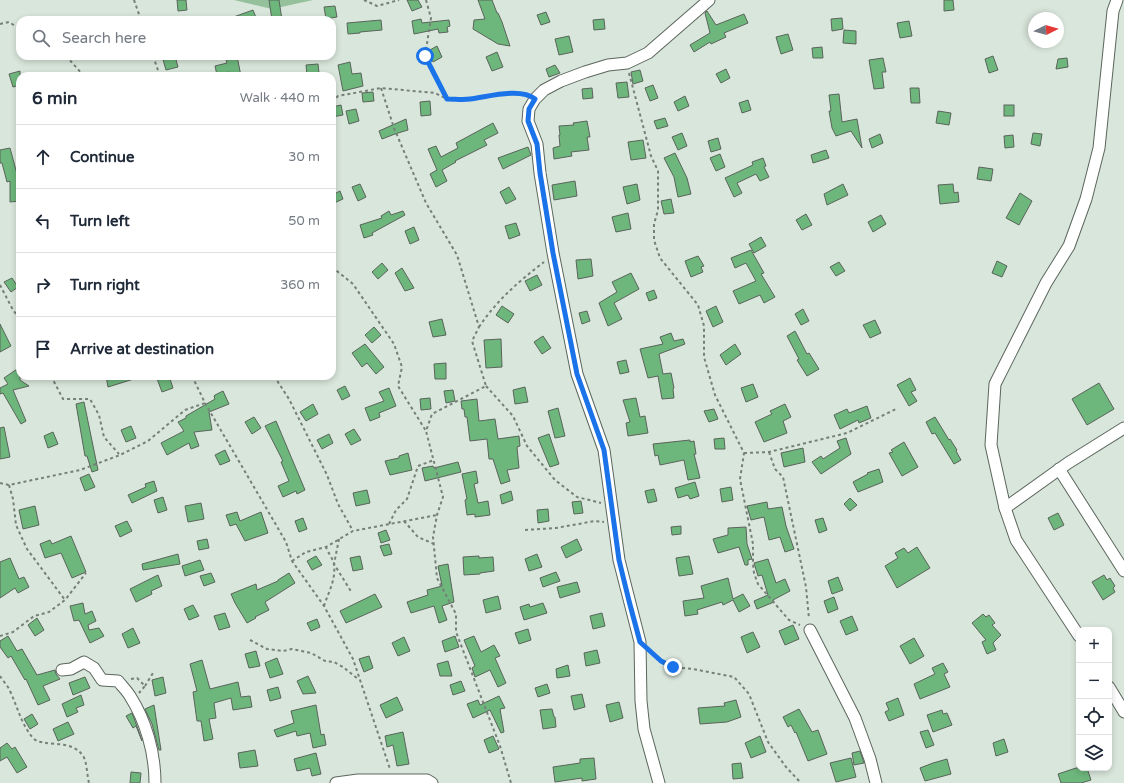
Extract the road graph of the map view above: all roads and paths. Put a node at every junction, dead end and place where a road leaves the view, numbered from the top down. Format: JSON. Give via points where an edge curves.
{"nodes":[{"id":1,"x":134,"y":0,"type":"edge"},
{"id":2,"x":364,"y":0,"type":"edge"},
{"id":3,"x":399,"y":0,"type":"edge"},
{"id":4,"x":426,"y":0,"type":"edge"},
{"id":5,"x":709,"y":0,"type":"edge"},
{"id":6,"x":1117,"y":0,"type":"edge"},
{"id":7,"x":140,"y":16,"type":"edge"},
{"id":8,"x":0,"y":24,"type":"edge"},
{"id":9,"x":16,"y":26,"type":"edge"},
{"id":10,"x":70,"y":60,"type":"edge"},
{"id":11,"x":154,"y":60,"type":"edge"},
{"id":12,"x":627,"y":63,"type":"junction"},
{"id":13,"x":80,"y":72,"type":"edge"},
{"id":14,"x":159,"y":72,"type":"edge"},
{"id":15,"x":380,"y":88,"type":"junction"},
{"id":16,"x":336,"y":98,"type":"edge"},
{"id":17,"x":447,"y":99,"type":"junction"},
{"id":18,"x":535,"y":99,"type":"junction"},
{"id":19,"x":553,"y":253,"type":"junction"},
{"id":20,"x":336,"y":270,"type":"edge"},
{"id":21,"x":0,"y":285,"type":"edge"},
{"id":22,"x":16,"y":314,"type":"edge"},
{"id":23,"x":478,"y":327,"type":"junction"},
{"id":24,"x":53,"y":380,"type":"edge"},
{"id":25,"x":194,"y":380,"type":"edge"},
{"id":26,"x":276,"y":380,"type":"edge"},
{"id":27,"x":486,"y":386,"type":"junction"},
{"id":28,"x":205,"y":403,"type":"junction"},
{"id":29,"x":896,"y":409,"type":"dead end"},
{"id":30,"x":1124,"y":428,"type":"edge"},
{"id":31,"x":426,"y":431,"type":"junction"},
{"id":32,"x":769,"y":452,"type":"junction"},
{"id":33,"x":744,"y":453,"type":"junction"},
{"id":34,"x":120,"y":455,"type":"junction"},
{"id":35,"x":434,"y":460,"type":"junction"},
{"id":36,"x":1059,"y":469,"type":"junction"},
{"id":37,"x":0,"y":483,"type":"edge"},
{"id":38,"x":9,"y":485,"type":"junction"},
{"id":39,"x":612,"y":505,"type":"junction"},
{"id":40,"x":1005,"y":508,"type":"junction"},
{"id":41,"x":437,"y":515,"type":"junction"},
{"id":42,"x":404,"y":521,"type":"junction"},
{"id":43,"x":389,"y":524,"type":"junction"},
{"id":44,"x":615,"y":524,"type":"junction"},
{"id":45,"x":525,"y":530,"type":"dead end"},
{"id":46,"x":353,"y":531,"type":"junction"},
{"id":47,"x":340,"y":539,"type":"junction"},
{"id":48,"x":434,"y":544,"type":"junction"},
{"id":49,"x":326,"y":547,"type":"junction"},
{"id":50,"x":292,"y":561,"type":"junction"},
{"id":51,"x":334,"y":564,"type":"junction"},
{"id":52,"x":1124,"y":571,"type":"edge"},
{"id":53,"x":86,"y":573,"type":"dead end"},
{"id":54,"x":352,"y":593,"type":"dead end"},
{"id":55,"x":66,"y":600,"type":"junction"},
{"id":56,"x":324,"y":606,"type":"junction"},
{"id":57,"x":810,"y":630,"type":"junction"},
{"id":58,"x":1076,"y":631,"type":"edge"},
{"id":59,"x":0,"y":636,"type":"edge"},
{"id":60,"x":250,"y":640,"type":"dead end"},
{"id":61,"x":640,"y":642,"type":"junction"},
{"id":62,"x":62,"y":670,"type":"dead end"},
{"id":63,"x":153,"y":673,"type":"dead end"},
{"id":64,"x":0,"y":676,"type":"edge"},
{"id":65,"x":360,"y":680,"type":"junction"},
{"id":66,"x":145,"y":686,"type":"dead end"},
{"id":67,"x":1112,"y":692,"type":"edge"},
{"id":68,"x":1124,"y":712,"type":"edge"},
{"id":69,"x":394,"y":781,"type":"junction"},
{"id":70,"x":88,"y":783,"type":"edge"},
{"id":71,"x":155,"y":783,"type":"edge"},
{"id":72,"x":336,"y":783,"type":"edge"},
{"id":73,"x":432,"y":783,"type":"edge"},
{"id":74,"x":511,"y":783,"type":"edge"},
{"id":75,"x":659,"y":783,"type":"edge"},
{"id":76,"x":801,"y":783,"type":"edge"},
{"id":77,"x":876,"y":783,"type":"edge"}],
"edges":[{"from":1,"to":7,"type":"path"},
{"from":2,"to":3,"type":"path","via":[[377,6]]},
{"from":4,"to":17,"type":"path","via":[[431,18],[425,56]]},
{"from":5,"to":12,"type":"street","via":[[648,53]]},
{"from":6,"to":40,"type":"street","via":[[1113,11],[1099,148],[1086,199],[1069,246],[1046,283],[995,384],[991,445]]},
{"from":8,"to":9,"type":"path","via":[[9,22]]},
{"from":10,"to":13,"type":"path"},
{"from":11,"to":14,"type":"path"},
{"from":12,"to":18,"type":"street","via":[[603,67],[561,81],[544,90]]},
{"from":12,"to":33,"type":"path","via":[[651,156],[658,171],[658,210],[654,224],[654,240],[660,258],[698,305],[704,326],[704,357],[715,395]]},
{"from":15,"to":16,"type":"path"},
{"from":15,"to":17,"type":"path","via":[[435,93]]},
{"from":15,"to":23,"type":"path","via":[[426,203],[457,255]]},
{"from":17,"to":18,"type":"path","via":[[468,99],[509,93],[531,95]]},
{"from":18,"to":19,"type":"street","via":[[529,109],[528,121],[537,144]]},
{"from":19,"to":23,"type":"path","via":[[515,285]]},
{"from":19,"to":39,"type":"street","via":[[577,374],[604,450]]},
{"from":20,"to":31,"type":"path","via":[[352,284],[394,344],[402,368],[398,386]]},
{"from":21,"to":22,"type":"path"},
{"from":23,"to":27,"type":"path","via":[[472,341]]},
{"from":24,"to":34,"type":"path","via":[[63,399],[90,399],[99,415],[104,437]]},
{"from":25,"to":28,"type":"path"},
{"from":26,"to":46,"type":"path","via":[[292,406]]},
{"from":27,"to":31,"type":"path","via":[[432,414]]},
{"from":27,"to":39,"type":"path","via":[[513,416],[527,446],[555,480],[577,497]]},
{"from":28,"to":34,"type":"path","via":[[185,410],[148,441]]},
{"from":28,"to":50,"type":"path","via":[[286,542]]},
{"from":29,"to":32,"type":"path","via":[[847,432]]},
{"from":30,"to":36,"type":"street"},
{"from":31,"to":35,"type":"path"},
{"from":32,"to":33,"type":"path"},
{"from":32,"to":57,"type":"path","via":[[775,469],[783,478],[806,587]]},
{"from":33,"to":57,"type":"path","via":[[740,479],[753,544],[752,564],[758,584],[790,620]]},
{"from":34,"to":38,"type":"path","via":[[80,470]]},
{"from":35,"to":41,"type":"path","via":[[443,497]]},
{"from":35,"to":43,"type":"path","via":[[418,466],[407,499],[396,510]]},
{"from":36,"to":40,"type":"street"},
{"from":36,"to":52,"type":"street"},
{"from":37,"to":38,"type":"path"},
{"from":38,"to":55,"type":"path","via":[[16,525],[27,549]]},
{"from":39,"to":44,"type":"street"},
{"from":40,"to":58,"type":"street","via":[[1016,540]]},
{"from":41,"to":42,"type":"path"},
{"from":41,"to":48,"type":"path"},
{"from":42,"to":43,"type":"path"},
{"from":42,"to":48,"type":"path","via":[[418,537]]},
{"from":43,"to":46,"type":"path"},
{"from":44,"to":45,"type":"path","via":[[595,521]]},
{"from":44,"to":61,"type":"street","via":[[619,560]]},
{"from":46,"to":47,"type":"path"},
{"from":47,"to":49,"type":"path"},
{"from":47,"to":51,"type":"path"},
{"from":48,"to":74,"type":"path","via":[[437,578],[456,614],[456,632],[500,746]]},
{"from":49,"to":50,"type":"path","via":[[306,552]]},
{"from":49,"to":51,"type":"path"},
{"from":50,"to":56,"type":"path"},
{"from":51,"to":54,"type":"path"},
{"from":51,"to":56,"type":"path","via":[[331,589]]},
{"from":53,"to":55,"type":"path"},
{"from":55,"to":59,"type":"path","via":[[49,612],[34,616],[13,632]]},
{"from":56,"to":65,"type":"path","via":[[353,659]]},
{"from":57,"to":77,"type":"street","via":[[855,718]]},
{"from":60,"to":65,"type":"path","via":[[267,649],[292,649],[311,653],[325,661],[334,662]]},
{"from":61,"to":75,"type":"street","via":[[644,729]]},
{"from":61,"to":76,"type":"path","via":[[661,661],[673,667],[734,677],[749,694],[768,742]]},
{"from":62,"to":71,"type":"street","via":[[71,669],[84,662],[94,668],[102,680],[118,682],[130,696],[148,738],[155,767]]},
{"from":63,"to":66,"type":"path"},
{"from":64,"to":70,"type":"path","via":[[10,690],[22,723],[35,740],[77,749],[84,757]]},
{"from":65,"to":69,"type":"path"},
{"from":67,"to":68,"type":"street"},
{"from":69,"to":72,"type":"street","via":[[358,780]]},
{"from":69,"to":73,"type":"street","via":[[427,780]]}]}
